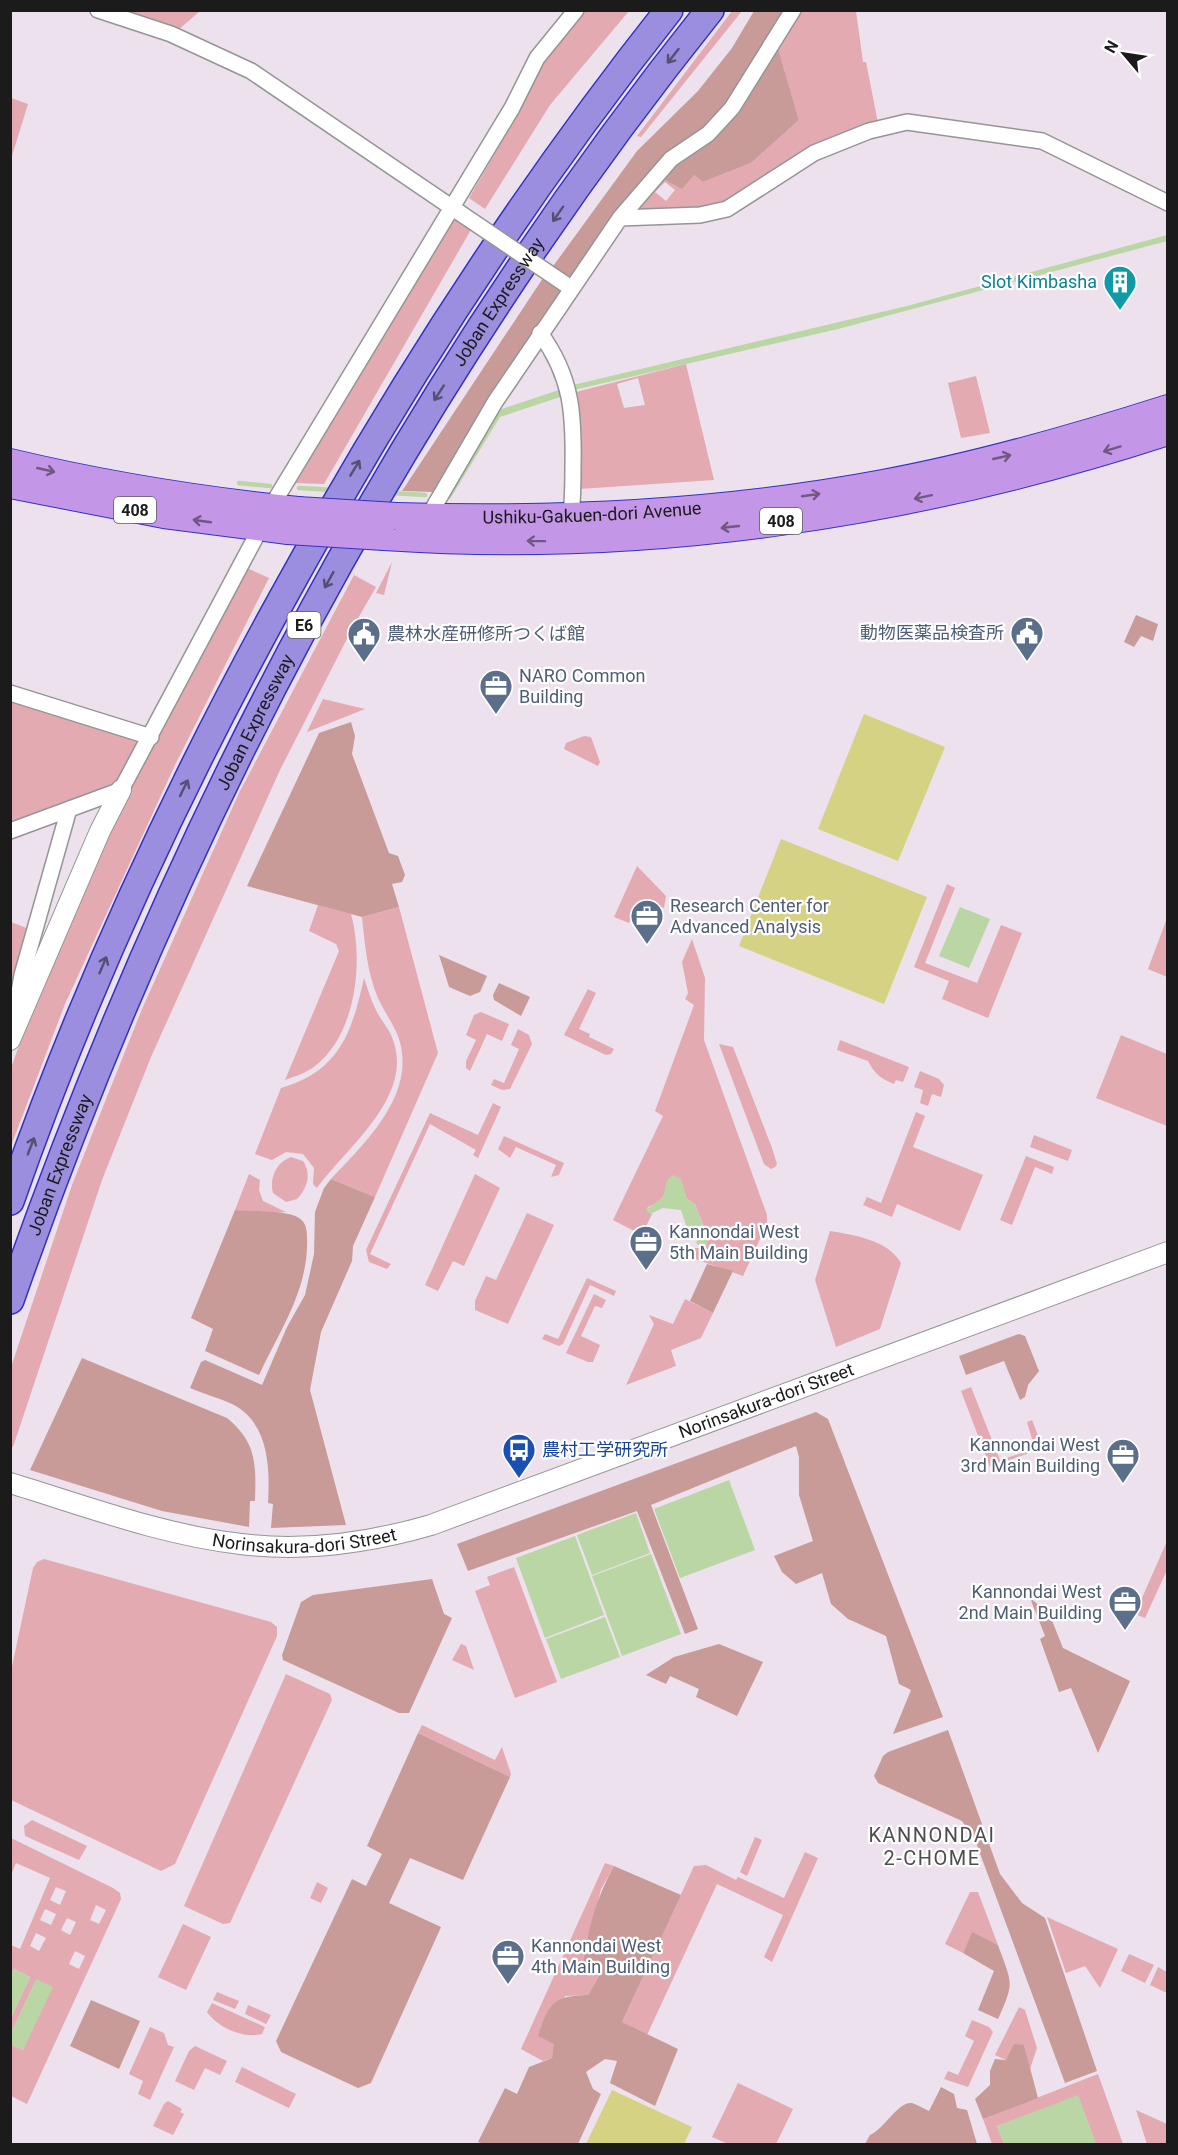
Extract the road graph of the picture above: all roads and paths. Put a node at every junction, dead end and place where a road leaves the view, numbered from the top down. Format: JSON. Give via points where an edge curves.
{"nodes":[{"id":1,"x":98,"y":10,"type":"edge"},
{"id":2,"x":576,"y":10,"type":"edge"},
{"id":3,"x":669,"y":10,"type":"edge"},
{"id":4,"x":710,"y":10,"type":"edge"},
{"id":5,"x":793,"y":10,"type":"edge"},
{"id":6,"x":1167,"y":203,"type":"edge"},
{"id":7,"x":456,"y":210,"type":"junction"},
{"id":8,"x":620,"y":218,"type":"junction"},
{"id":9,"x":569,"y":286,"type":"junction"},
{"id":10,"x":540,"y":333,"type":"junction"},
{"id":11,"x":1167,"y":408,"type":"edge"},
{"id":12,"x":1167,"y":432,"type":"edge"},
{"id":13,"x":10,"y":462,"type":"edge"},
{"id":14,"x":10,"y":485,"type":"edge"},
{"id":15,"x":428,"y":517,"type":"junction"},
{"id":16,"x":266,"y":518,"type":"junction"},
{"id":17,"x":390,"y":527,"type":"junction"},
{"id":18,"x":569,"y":529,"type":"junction"},
{"id":19,"x":10,"y":693,"type":"edge"},
{"id":20,"x":151,"y":737,"type":"junction"},
{"id":21,"x":121,"y":790,"type":"junction"},
{"id":22,"x":69,"y":809,"type":"junction"},
{"id":23,"x":10,"y":831,"type":"edge"},
{"id":24,"x":10,"y":1039,"type":"edge"},
{"id":25,"x":10,"y":1201,"type":"edge"},
{"id":26,"x":1167,"y":1252,"type":"edge"},
{"id":27,"x":10,"y":1300,"type":"edge"},
{"id":28,"x":10,"y":1483,"type":"edge"}],
"edges":[{"from":1,"to":7,"type":"street","via":[[171,34],[251,71]]},
{"from":2,"to":7,"type":"street","via":[[537,58]]},
{"from":25,"to":3,"type":"highway","name":"Joban Expressway","number":"E6","one_way":true,"via":[[120,926],[272,616],[350,477],[477,275]]},
{"from":4,"to":27,"type":"highway","name":"Joban Expressway","number":"E6","one_way":true,"via":[[585,175],[505,290],[381,487],[294,644],[148,945],[55,1173]]},
{"from":5,"to":8,"type":"street","via":[[732,108],[708,134],[671,159]]},
{"from":6,"to":8,"type":"street","via":[[1042,141],[907,122],[860,134],[814,153],[720,212]]},
{"from":7,"to":9,"type":"street","bridge":true},
{"from":7,"to":16,"type":"street"},
{"from":8,"to":9,"type":"street"},
{"from":9,"to":10,"type":"street"},
{"from":10,"to":15,"type":"street"},
{"from":10,"to":18,"type":"street","via":[[549,344],[569,391],[573,413]]},
{"from":18,"to":11,"type":"highway","name":"Ushiku-Gakuen-dori Avenue","number":"408","one_way":true,"via":[[885,483],[1014,454]]},
{"from":12,"to":18,"type":"highway","name":"Ushiku-Gakuen-dori Avenue","number":"408","one_way":true,"via":[[1027,473],[889,504],[738,527]]},
{"from":13,"to":16,"type":"highway","name":"Ushiku-Gakuen-dori Avenue","number":"408","one_way":true},
{"from":16,"to":14,"type":"highway","name":"Ushiku-Gakuen-dori Avenue","number":"408","one_way":true,"via":[[164,515]]},
{"from":15,"to":17,"type":"highway","name":"Ushiku-Gakuen-dori Avenue","number":"408"},
{"from":15,"to":18,"type":"highway","name":"Ushiku-Gakuen-dori Avenue","number":"408"},
{"from":16,"to":17,"type":"highway","name":"Ushiku-Gakuen-dori Avenue","number":"408","bridge":true},
{"from":16,"to":20,"type":"street"},
{"from":18,"to":17,"type":"highway","name":"Ushiku-Gakuen-dori Avenue","number":"408","one_way":true},
{"from":19,"to":20,"type":"street"},
{"from":20,"to":21,"type":"street"},
{"from":21,"to":22,"type":"street"},
{"from":21,"to":24,"type":"street"},
{"from":22,"to":23,"type":"street"},
{"from":22,"to":24,"type":"street","via":[[22,975]]},
{"from":26,"to":28,"type":"street","name":"Norinsakura-dori Street","via":[[431,1525],[363,1541],[284,1547],[241,1545],[164,1529]]}]}
